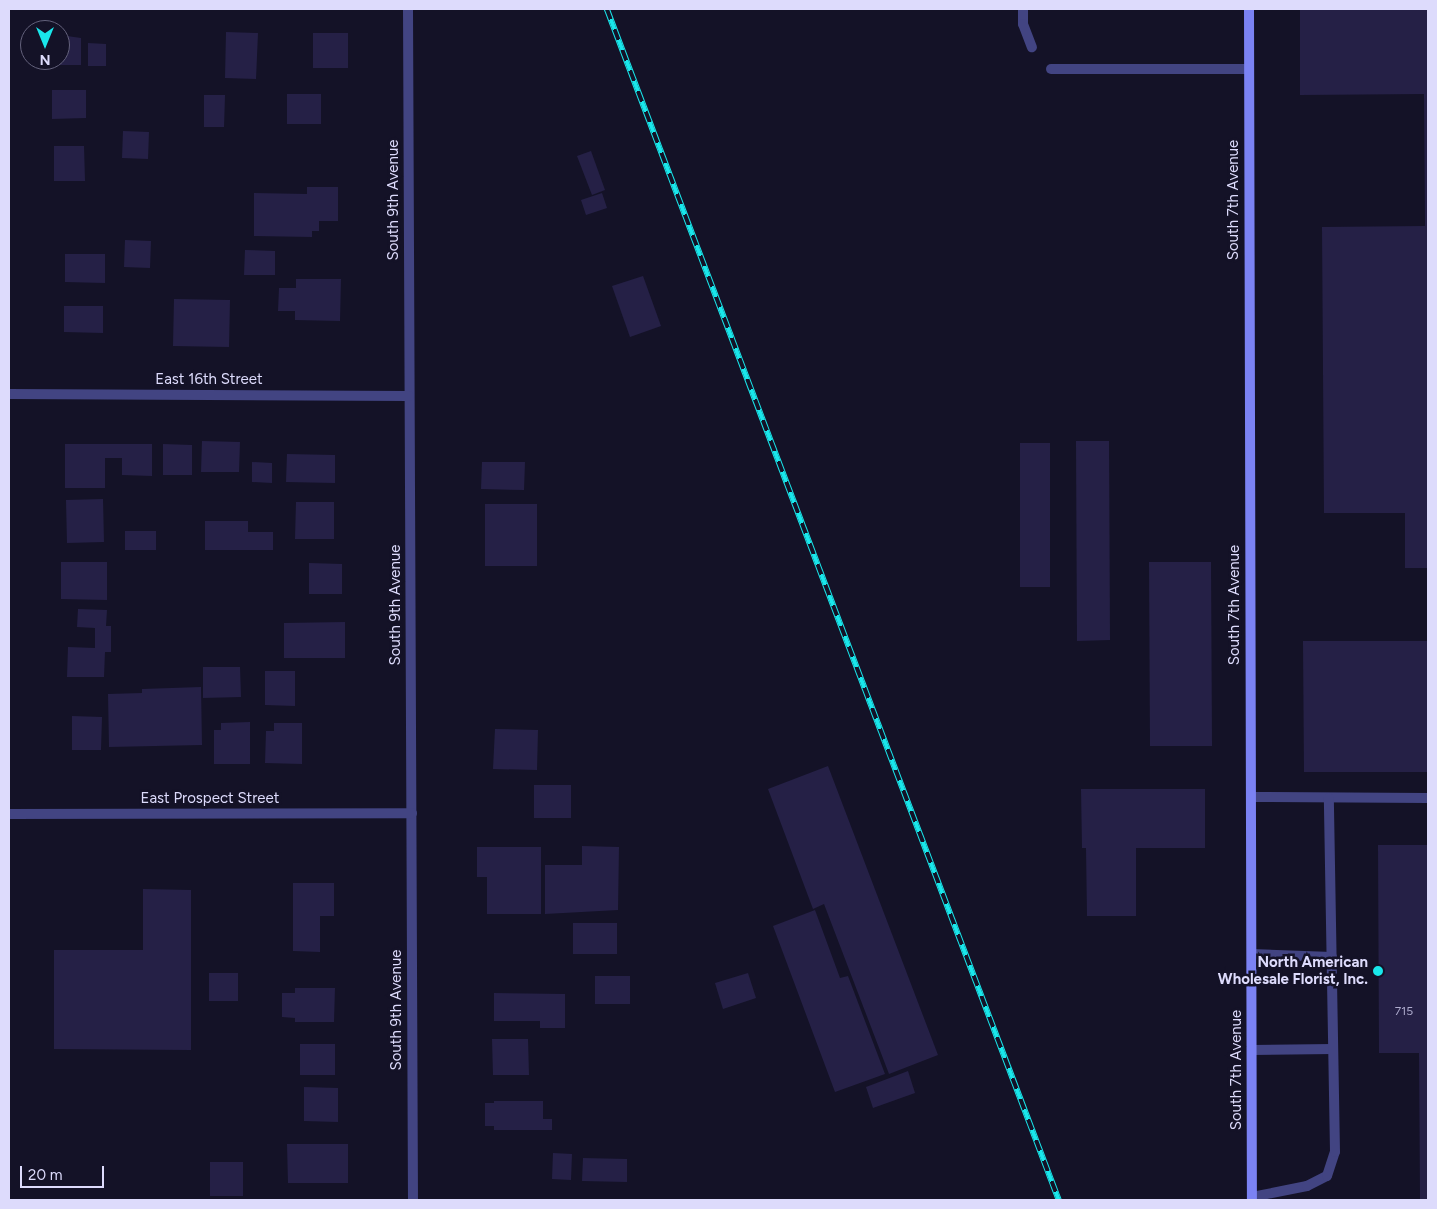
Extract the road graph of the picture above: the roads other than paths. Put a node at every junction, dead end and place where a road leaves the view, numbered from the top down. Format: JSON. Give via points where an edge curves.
{"nodes":[{"id":1,"x":408,"y":9,"type":"edge"},
{"id":2,"x":1023,"y":9,"type":"edge"},
{"id":3,"x":1249,"y":9,"type":"edge"},
{"id":4,"x":1032,"y":47,"type":"dead end"},
{"id":5,"x":1051,"y":69,"type":"dead end"},
{"id":6,"x":1249,"y":69,"type":"junction"},
{"id":7,"x":9,"y":394,"type":"edge"},
{"id":8,"x":409,"y":396,"type":"junction"},
{"id":9,"x":1251,"y":797,"type":"junction"},
{"id":10,"x":1329,"y":798,"type":"junction"},
{"id":11,"x":1428,"y":798,"type":"edge"},
{"id":12,"x":9,"y":814,"type":"edge"},
{"id":13,"x":412,"y":814,"type":"junction"},
{"id":14,"x":1252,"y":954,"type":"junction"},
{"id":15,"x":1332,"y":956,"type":"junction"},
{"id":16,"x":1333,"y":1049,"type":"junction"},
{"id":17,"x":1252,"y":1050,"type":"junction"},
{"id":18,"x":1252,"y":1199,"type":"edge"},
{"id":19,"x":413,"y":1200,"type":"edge"}],
"edges":[{"from":1,"to":8,"type":"street","name":"South 9th Avenue"},
{"from":2,"to":4,"type":"street","via":[[1022,24]]},
{"from":3,"to":6,"type":"street","name":"South 7th Avenue"},
{"from":5,"to":6,"type":"street"},
{"from":6,"to":9,"type":"street","name":"South 7th Avenue"},
{"from":7,"to":8,"type":"street","name":"East 16th Street"},
{"from":8,"to":13,"type":"street","name":"South 9th Avenue"},
{"from":9,"to":10,"type":"street"},
{"from":9,"to":14,"type":"street","name":"South 7th Avenue"},
{"from":10,"to":11,"type":"street"},
{"from":10,"to":15,"type":"street"},
{"from":12,"to":13,"type":"street","name":"East Prospect Street"},
{"from":13,"to":19,"type":"street","name":"South 9th Avenue"},
{"from":14,"to":15,"type":"street"},
{"from":14,"to":17,"type":"street","name":"South 7th Avenue"},
{"from":15,"to":16,"type":"street"},
{"from":16,"to":17,"type":"street"},
{"from":16,"to":18,"type":"street","via":[[1335,1152],[1327,1176],[1307,1186]]},
{"from":17,"to":18,"type":"street","name":"South 7th Avenue"}]}
